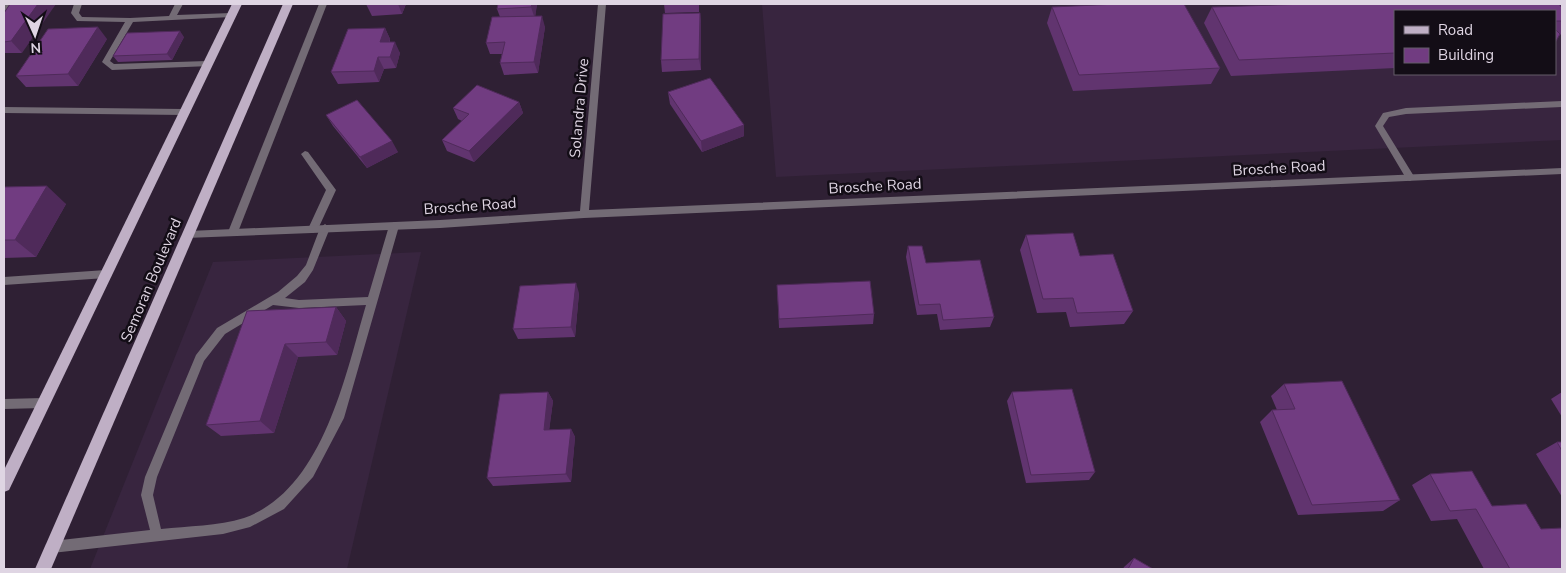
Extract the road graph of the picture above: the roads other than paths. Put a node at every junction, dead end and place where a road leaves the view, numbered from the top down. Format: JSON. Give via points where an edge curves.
{"nodes":[{"id":1,"x":9,"y":4,"type":"edge"},
{"id":2,"x":78,"y":4,"type":"edge"},
{"id":3,"x":179,"y":4,"type":"edge"},
{"id":4,"x":237,"y":4,"type":"edge"},
{"id":5,"x":288,"y":4,"type":"edge"},
{"id":6,"x":323,"y":4,"type":"edge"},
{"id":7,"x":602,"y":4,"type":"edge"},
{"id":8,"x":4,"y":10,"type":"edge"},
{"id":9,"x":231,"y":16,"type":"junction"},
{"id":10,"x":172,"y":18,"type":"junction"},
{"id":11,"x":130,"y":20,"type":"junction"},
{"id":12,"x":207,"y":64,"type":"junction"},
{"id":13,"x":1562,"y":104,"type":"edge"},
{"id":14,"x":4,"y":110,"type":"edge"},
{"id":15,"x":184,"y":112,"type":"junction"},
{"id":16,"x":305,"y":154,"type":"dead end"},
{"id":17,"x":1562,"y":171,"type":"edge"},
{"id":18,"x":1410,"y":178,"type":"junction"},
{"id":19,"x":584,"y":214,"type":"junction"},
{"id":20,"x":394,"y":226,"type":"junction"},
{"id":21,"x":325,"y":228,"type":"junction"},
{"id":22,"x":313,"y":229,"type":"junction"},
{"id":23,"x":233,"y":232,"type":"junction"},
{"id":24,"x":188,"y":235,"type":"junction"},
{"id":25,"x":106,"y":274,"type":"junction"},
{"id":26,"x":4,"y":281,"type":"edge"},
{"id":27,"x":271,"y":301,"type":"junction"},
{"id":28,"x":372,"y":301,"type":"junction"},
{"id":29,"x":43,"y":403,"type":"junction"},
{"id":30,"x":4,"y":404,"type":"edge"},
{"id":31,"x":4,"y":485,"type":"edge"},
{"id":32,"x":157,"y":536,"type":"junction"},
{"id":33,"x":52,"y":548,"type":"junction"},
{"id":34,"x":43,"y":569,"type":"edge"}],
"edges":[{"from":1,"to":8,"type":"street"},
{"from":2,"to":11,"type":"street","via":[[75,13],[80,19]]},
{"from":3,"to":10,"type":"street"},
{"from":4,"to":9,"type":"main road"},
{"from":5,"to":24,"type":"main road","name":"Semoran Boulevard"},
{"from":6,"to":23,"type":"street"},
{"from":7,"to":19,"type":"street","name":"Solandra Drive"},
{"from":9,"to":10,"type":"street"},
{"from":9,"to":12,"type":"main road"},
{"from":10,"to":11,"type":"street"},
{"from":11,"to":12,"type":"street","via":[[106,62],[112,67]]},
{"from":12,"to":15,"type":"main road"},
{"from":13,"to":18,"type":"street","via":[[1406,111],[1386,115],[1379,126]]},
{"from":14,"to":15,"type":"street"},
{"from":15,"to":25,"type":"main road"},
{"from":16,"to":22,"type":"street","via":[[331,190]]},
{"from":17,"to":18,"type":"street","name":"Brosche Road"},
{"from":18,"to":19,"type":"street","name":"Brosche Road"},
{"from":19,"to":20,"type":"street","name":"Brosche Road"},
{"from":20,"to":21,"type":"street","name":"Brosche Road"},
{"from":20,"to":28,"type":"street"},
{"from":21,"to":22,"type":"street","name":"Brosche Road"},
{"from":21,"to":27,"type":"street","via":[[310,267],[301,279]]},
{"from":22,"to":23,"type":"street","name":"Brosche Road"},
{"from":23,"to":24,"type":"street","name":"Brosche Road"},
{"from":24,"to":33,"type":"main road","name":"Semoran Boulevard"},
{"from":25,"to":26,"type":"street"},
{"from":25,"to":29,"type":"main road"},
{"from":27,"to":28,"type":"street","via":[[299,304]]},
{"from":27,"to":32,"type":"street","via":[[221,331],[200,358],[151,477],[147,496]]},
{"from":28,"to":32,"type":"street","via":[[338,418],[309,473],[280,505],[246,523]]},
{"from":29,"to":30,"type":"street"},
{"from":29,"to":31,"type":"main road"},
{"from":32,"to":33,"type":"street"},
{"from":33,"to":34,"type":"main road","name":"Semoran Boulevard"}]}
